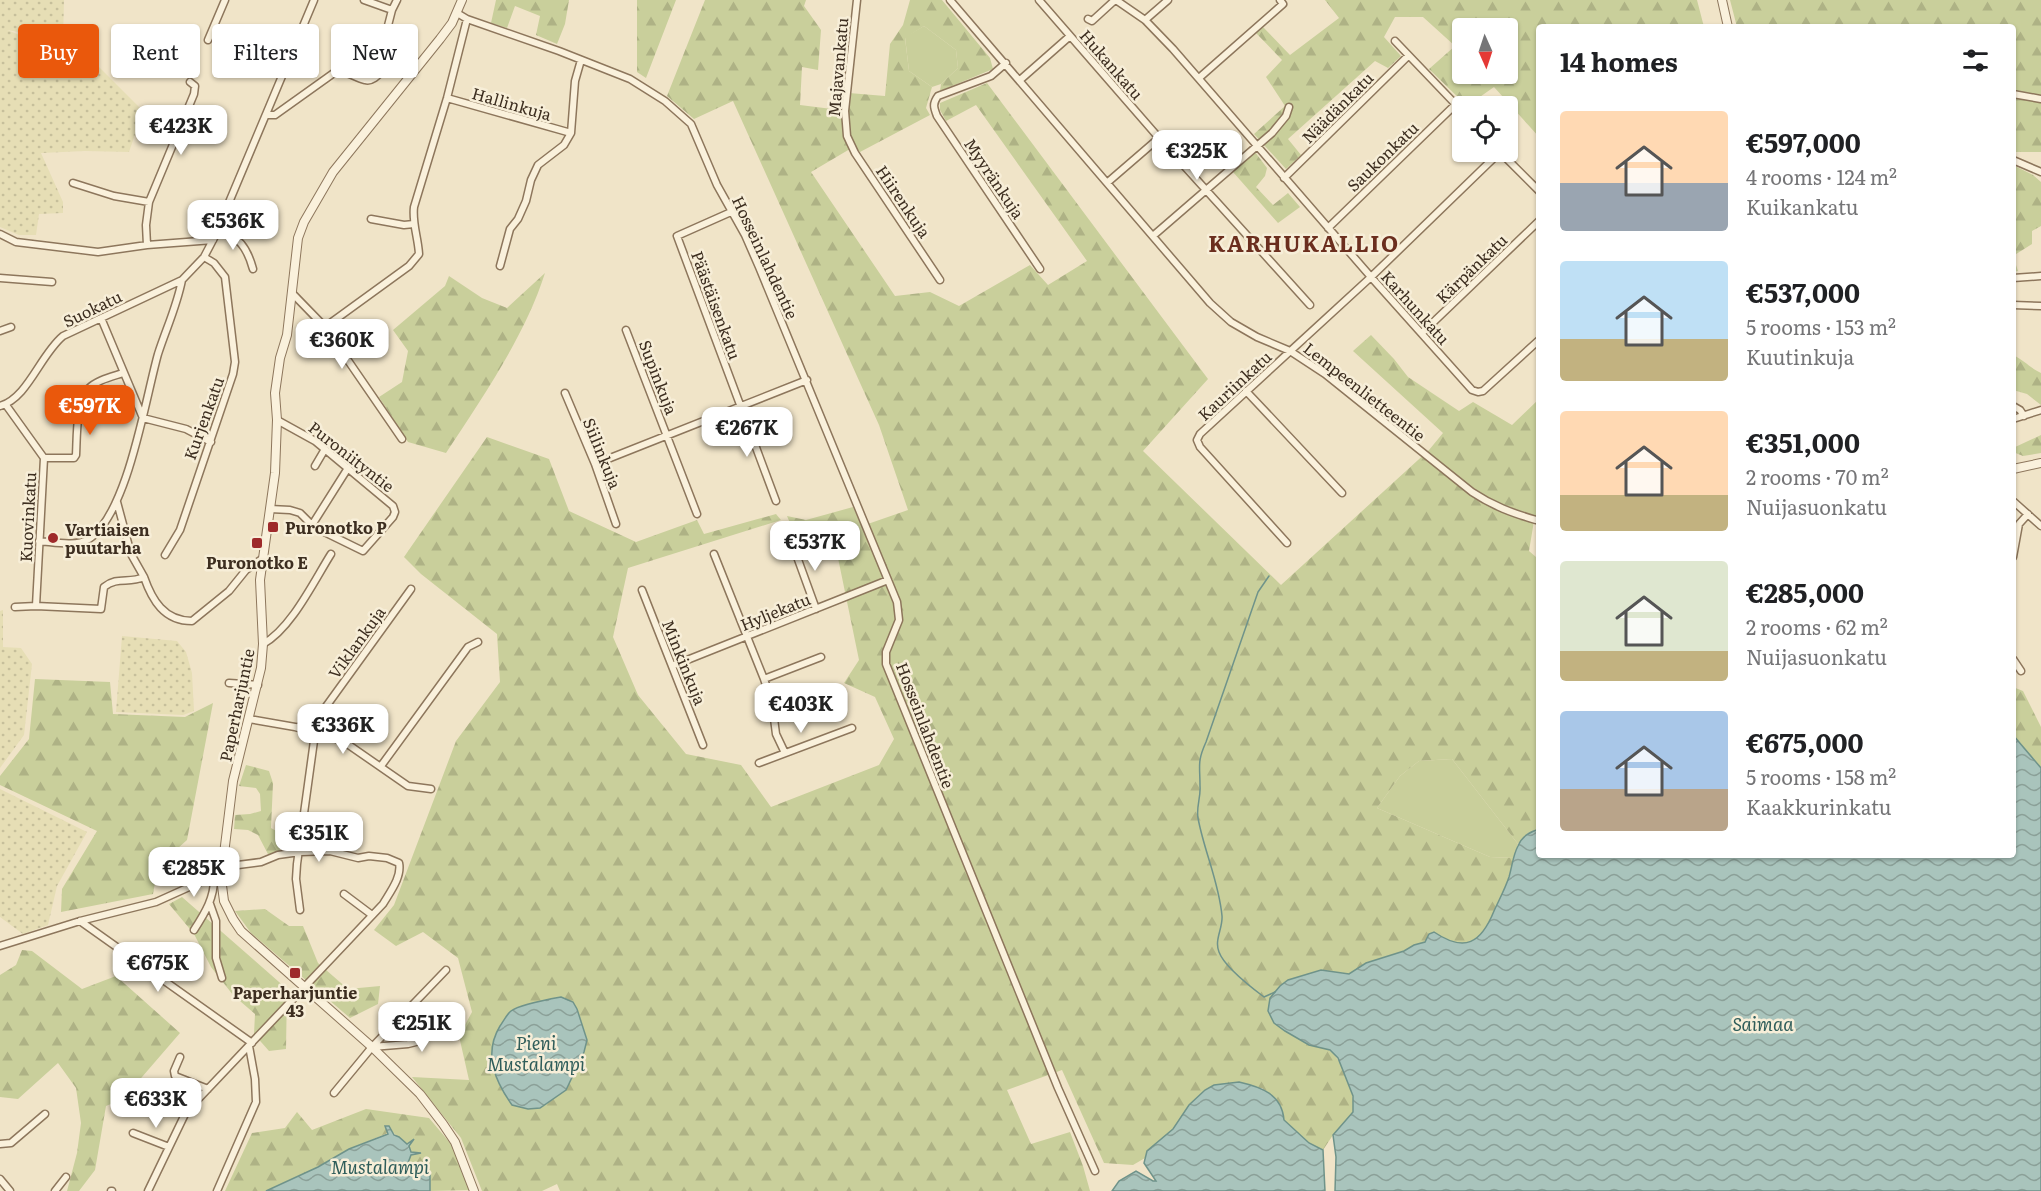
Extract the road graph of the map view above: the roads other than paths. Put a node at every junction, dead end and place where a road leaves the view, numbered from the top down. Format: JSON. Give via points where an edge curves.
{"nodes":[{"id":1,"x":225,"y":0,"type":"edge"},
{"id":2,"x":314,"y":0,"type":"edge"},
{"id":3,"x":364,"y":0,"type":"edge"},
{"id":4,"x":397,"y":0,"type":"edge"},
{"id":5,"x":462,"y":0,"type":"edge"},
{"id":6,"x":857,"y":0,"type":"edge"},
{"id":7,"x":950,"y":0,"type":"edge"},
{"id":8,"x":1039,"y":0,"type":"edge"},
{"id":9,"x":1115,"y":0,"type":"edge"},
{"id":10,"x":1168,"y":0,"type":"edge"},
{"id":11,"x":1722,"y":0,"type":"edge"},
{"id":12,"x":1283,"y":1,"type":"edge"},
{"id":13,"x":392,"y":10,"type":"junction"},
{"id":14,"x":457,"y":13,"type":"junction"},
{"id":15,"x":467,"y":19,"type":"junction"},
{"id":16,"x":1088,"y":20,"type":"dead end"},
{"id":17,"x":1145,"y":20,"type":"junction"},
{"id":18,"x":1727,"y":24,"type":"edge"},
{"id":19,"x":1070,"y":36,"type":"junction"},
{"id":20,"x":208,"y":40,"type":"dead end"},
{"id":21,"x":1395,"y":41,"type":"dead end"},
{"id":22,"x":1408,"y":56,"type":"junction"},
{"id":23,"x":581,"y":60,"type":"junction"},
{"id":24,"x":1006,"y":63,"type":"junction"},
{"id":25,"x":1199,"y":78,"type":"junction"},
{"id":26,"x":1020,"y":80,"type":"junction"},
{"id":27,"x":190,"y":82,"type":"dead end"},
{"id":28,"x":2016,"y":95,"type":"edge"},
{"id":29,"x":447,"y":98,"type":"junction"},
{"id":30,"x":2041,"y":99,"type":"edge"},
{"id":31,"x":1452,"y":100,"type":"edge"},
{"id":32,"x":1288,"y":107,"type":"dead end"},
{"id":33,"x":1452,"y":108,"type":"edge"},
{"id":34,"x":266,"y":115,"type":"junction"},
{"id":35,"x":571,"y":133,"type":"junction"},
{"id":36,"x":847,"y":136,"type":"joint"},
{"id":37,"x":1160,"y":138,"type":"junction"},
{"id":38,"x":1256,"y":146,"type":"junction"},
{"id":39,"x":2016,"y":161,"type":"edge"},
{"id":40,"x":1490,"y":162,"type":"edge"},
{"id":41,"x":1510,"y":162,"type":"edge"},
{"id":42,"x":2041,"y":172,"type":"edge"},
{"id":43,"x":1284,"y":178,"type":"junction"},
{"id":44,"x":1108,"y":182,"type":"junction"},
{"id":45,"x":73,"y":183,"type":"dead end"},
{"id":46,"x":1536,"y":188,"type":"edge"},
{"id":47,"x":1206,"y":189,"type":"junction"},
{"id":48,"x":149,"y":202,"type":"junction"},
{"id":49,"x":731,"y":212,"type":"junction"},
{"id":50,"x":371,"y":219,"type":"dead end"},
{"id":51,"x":414,"y":224,"type":"junction"},
{"id":52,"x":1536,"y":224,"type":"edge"},
{"id":53,"x":1328,"y":228,"type":"junction"},
{"id":54,"x":218,"y":229,"type":"junction"},
{"id":55,"x":0,"y":234,"type":"edge"},
{"id":56,"x":1154,"y":235,"type":"junction"},
{"id":57,"x":213,"y":240,"type":"junction"},
{"id":58,"x":147,"y":245,"type":"junction"},
{"id":59,"x":204,"y":257,"type":"junction"},
{"id":60,"x":500,"y":266,"type":"dead end"},
{"id":61,"x":253,"y":269,"type":"dead end"},
{"id":62,"x":1040,"y":269,"type":"dead end"},
{"id":63,"x":2041,"y":276,"type":"edge"},
{"id":64,"x":1371,"y":277,"type":"junction"},
{"id":65,"x":0,"y":278,"type":"edge"},
{"id":66,"x":2016,"y":278,"type":"edge"},
{"id":67,"x":182,"y":280,"type":"junction"},
{"id":68,"x":940,"y":280,"type":"dead end"},
{"id":69,"x":52,"y":282,"type":"dead end"},
{"id":70,"x":292,"y":293,"type":"junction"},
{"id":71,"x":1310,"y":305,"type":"dead end"},
{"id":72,"x":2016,"y":305,"type":"edge"},
{"id":73,"x":2041,"y":306,"type":"edge"},
{"id":74,"x":101,"y":318,"type":"junction"},
{"id":75,"x":11,"y":327,"type":"dead end"},
{"id":76,"x":325,"y":327,"type":"junction"},
{"id":77,"x":626,"y":330,"type":"dead end"},
{"id":78,"x":0,"y":331,"type":"edge"},
{"id":79,"x":1422,"y":333,"type":"junction"},
{"id":80,"x":1536,"y":343,"type":"edge"},
{"id":81,"x":1290,"y":351,"type":"junction"},
{"id":82,"x":123,"y":373,"type":"junction"},
{"id":83,"x":807,"y":380,"type":"junction"},
{"id":84,"x":1246,"y":391,"type":"junction"},
{"id":85,"x":565,"y":393,"type":"dead end"},
{"id":86,"x":3,"y":406,"type":"edge"},
{"id":87,"x":740,"y":406,"type":"junction"},
{"id":88,"x":2016,"y":409,"type":"edge"},
{"id":89,"x":2041,"y":410,"type":"edge"},
{"id":90,"x":2024,"y":416,"type":"junction"},
{"id":91,"x":143,"y":418,"type":"junction"},
{"id":92,"x":2016,"y":419,"type":"edge"},
{"id":93,"x":277,"y":420,"type":"junction"},
{"id":94,"x":667,"y":435,"type":"junction"},
{"id":95,"x":402,"y":439,"type":"dead end"},
{"id":96,"x":211,"y":442,"type":"junction"},
{"id":97,"x":325,"y":449,"type":"junction"},
{"id":98,"x":44,"y":458,"type":"junction"},
{"id":99,"x":595,"y":464,"type":"junction"},
{"id":100,"x":2041,"y":464,"type":"edge"},
{"id":101,"x":315,"y":466,"type":"dead end"},
{"id":102,"x":348,"y":468,"type":"junction"},
{"id":103,"x":2016,"y":468,"type":"edge"},
{"id":104,"x":1342,"y":493,"type":"dead end"},
{"id":105,"x":776,"y":501,"type":"dead end"},
{"id":106,"x":117,"y":502,"type":"junction"},
{"id":107,"x":2016,"y":504,"type":"edge"},
{"id":108,"x":270,"y":509,"type":"junction"},
{"id":109,"x":697,"y":514,"type":"dead end"},
{"id":110,"x":2028,"y":514,"type":"junction"},
{"id":111,"x":1536,"y":520,"type":"dead end"},
{"id":112,"x":616,"y":524,"type":"dead end"},
{"id":113,"x":312,"y":525,"type":"junction"},
{"id":114,"x":2041,"y":526,"type":"edge"},
{"id":115,"x":2016,"y":540,"type":"edge"},
{"id":116,"x":39,"y":541,"type":"junction"},
{"id":117,"x":792,"y":543,"type":"dead end"},
{"id":118,"x":1287,"y":543,"type":"dead end"},
{"id":119,"x":331,"y":554,"type":"dead end"},
{"id":120,"x":714,"y":554,"type":"dead end"},
{"id":121,"x":165,"y":555,"type":"dead end"},
{"id":122,"x":262,"y":559,"type":"junction"},
{"id":123,"x":144,"y":577,"type":"junction"},
{"id":124,"x":888,"y":580,"type":"junction"},
{"id":125,"x":411,"y":589,"type":"dead end"},
{"id":126,"x":642,"y":590,"type":"dead end"},
{"id":127,"x":36,"y":606,"type":"junction"},
{"id":128,"x":15,"y":607,"type":"dead end"},
{"id":129,"x":816,"y":609,"type":"junction"},
{"id":130,"x":746,"y":637,"type":"junction"},
{"id":131,"x":478,"y":642,"type":"dead end"},
{"id":132,"x":263,"y":644,"type":"junction"},
{"id":133,"x":821,"y":657,"type":"dead end"},
{"id":134,"x":2016,"y":664,"type":"edge"},
{"id":135,"x":672,"y":666,"type":"junction"},
{"id":136,"x":2021,"y":671,"type":"dead end"},
{"id":137,"x":764,"y":679,"type":"junction"},
{"id":138,"x":229,"y":683,"type":"dead end"},
{"id":139,"x":258,"y":685,"type":"junction"},
{"id":140,"x":249,"y":719,"type":"junction"},
{"id":141,"x":317,"y":719,"type":"junction"},
{"id":142,"x":295,"y":727,"type":"junction"},
{"id":143,"x":852,"y":728,"type":"dead end"},
{"id":144,"x":315,"y":734,"type":"junction"},
{"id":145,"x":704,"y":745,"type":"dead end"},
{"id":146,"x":785,"y":753,"type":"junction"},
{"id":147,"x":759,"y":763,"type":"dead end"},
{"id":148,"x":381,"y":766,"type":"junction"},
{"id":149,"x":431,"y":789,"type":"dead end"},
{"id":150,"x":300,"y":852,"type":"junction"},
{"id":151,"x":218,"y":874,"type":"junction"},
{"id":152,"x":344,"y":894,"type":"dead end"},
{"id":153,"x":210,"y":903,"type":"junction"},
{"id":154,"x":300,"y":910,"type":"dead end"},
{"id":155,"x":372,"y":915,"type":"junction"},
{"id":156,"x":80,"y":921,"type":"junction"},
{"id":157,"x":194,"y":930,"type":"dead end"},
{"id":158,"x":0,"y":946,"type":"edge"},
{"id":159,"x":446,"y":970,"type":"dead end"},
{"id":160,"x":222,"y":978,"type":"dead end"},
{"id":161,"x":304,"y":986,"type":"junction"},
{"id":162,"x":459,"y":1018,"type":"dead end"},
{"id":163,"x":250,"y":1045,"type":"junction"},
{"id":164,"x":372,"y":1047,"type":"junction"},
{"id":165,"x":180,"y":1057,"type":"dead end"},
{"id":166,"x":208,"y":1089,"type":"junction"},
{"id":167,"x":334,"y":1093,"type":"dead end"},
{"id":168,"x":45,"y":1114,"type":"dead end"},
{"id":169,"x":133,"y":1133,"type":"dead end"},
{"id":170,"x":0,"y":1144,"type":"edge"},
{"id":171,"x":169,"y":1147,"type":"junction"},
{"id":172,"x":1095,"y":1171,"type":"dead end"},
{"id":173,"x":66,"y":1177,"type":"dead end"},
{"id":174,"x":0,"y":1179,"type":"edge"},
{"id":175,"x":7,"y":1190,"type":"edge"},
{"id":176,"x":55,"y":1191,"type":"edge"},
{"id":177,"x":148,"y":1191,"type":"edge"},
{"id":178,"x":217,"y":1191,"type":"edge"},
{"id":179,"x":474,"y":1191,"type":"edge"}],
"edges":[{"from":1,"to":20,"type":"street"},
{"from":2,"to":34,"type":"street","name":"Suokatu"},
{"from":3,"to":13,"type":"street"},
{"from":4,"to":13,"type":"street"},
{"from":5,"to":14,"type":"street","name":"Paperharjuntie"},
{"from":6,"to":36,"type":"street","name":"Majavankatu","via":[[845,111]]},
{"from":7,"to":24,"type":"street","name":"Lempeenlietteentie"},
{"from":8,"to":19,"type":"street","name":"Hukankatu"},
{"from":9,"to":16,"type":"street","via":[[1092,21]]},
{"from":9,"to":17,"type":"street","name":"Karhunkatu"},
{"from":10,"to":17,"type":"street"},
{"from":11,"to":18,"type":"street"},
{"from":12,"to":25,"type":"street"},
{"from":13,"to":34,"type":"street","via":[[384,41],[388,54],[373,81],[338,70],[275,115]]},
{"from":14,"to":15,"type":"street"},
{"from":14,"to":70,"type":"street","name":"Paperharjuntie","via":[[317,198],[298,238]]},
{"from":15,"to":23,"type":"street"},
{"from":15,"to":29,"type":"street"},
{"from":17,"to":25,"type":"street","name":"Karhunkatu"},
{"from":19,"to":26,"type":"street"},
{"from":19,"to":37,"type":"street","name":"Hukankatu"},
{"from":21,"to":22,"type":"street"},
{"from":22,"to":31,"type":"street"},
{"from":22,"to":43,"type":"street","name":"Näädänkatu"},
{"from":23,"to":35,"type":"street","via":[[575,81]]},
{"from":23,"to":49,"type":"street","name":"Hosseinlahdentie","via":[[630,79],[665,101],[691,124]]},
{"from":24,"to":26,"type":"street","name":"Lempeenlietteentie"},
{"from":24,"to":62,"type":"street","name":"Myyränkuja","via":[[991,76],[933,101],[937,116]]},
{"from":25,"to":38,"type":"street","name":"Karhunkatu"},
{"from":26,"to":44,"type":"street","name":"Lempeenlietteentie"},
{"from":27,"to":48,"type":"street","via":[[195,86],[194,94]]},
{"from":28,"to":30,"type":"street"},
{"from":29,"to":35,"type":"street","name":"Hallinkuja"},
{"from":29,"to":51,"type":"street","via":[[414,207]]},
{"from":32,"to":38,"type":"street","via":[[1280,124]]},
{"from":33,"to":53,"type":"street","name":"Saukonkatu"},
{"from":34,"to":54,"type":"street","name":"Suokatu"},
{"from":35,"to":60,"type":"street","via":[[564,145],[538,165],[526,201],[510,230]]},
{"from":36,"to":68,"type":"street","name":"Hiirenkuja"},
{"from":37,"to":44,"type":"street"},
{"from":37,"to":47,"type":"street","name":"Hukankatu"},
{"from":38,"to":43,"type":"street","name":"Karhunkatu"},
{"from":38,"to":47,"type":"street"},
{"from":39,"to":42,"type":"street"},
{"from":40,"to":64,"type":"street","name":"Kauriinkatu"},
{"from":41,"to":46,"type":"street"},
{"from":43,"to":53,"type":"street","name":"Karhunkatu"},
{"from":44,"to":56,"type":"street","name":"Lempeenlietteentie"},
{"from":45,"to":48,"type":"street"},
{"from":47,"to":56,"type":"street"},
{"from":47,"to":71,"type":"street","name":"Hukankatu"},
{"from":48,"to":58,"type":"street"},
{"from":49,"to":83,"type":"street","name":"Hosseinlahdentie","via":[[745,235]]},
{"from":49,"to":87,"type":"street","name":"Päästäisenkatu","via":[[677,236]]},
{"from":50,"to":51,"type":"street"},
{"from":51,"to":76,"type":"street","via":[[419,254],[409,266]]},
{"from":52,"to":79,"type":"street","name":"Kärpänkatu"},
{"from":53,"to":64,"type":"street","name":"Karhunkatu"},
{"from":54,"to":57,"type":"street","name":"Suokatu"},
{"from":54,"to":61,"type":"street","via":[[235,236],[244,246]]},
{"from":55,"to":58,"type":"street","via":[[16,242],[82,251],[117,251]]},
{"from":56,"to":81,"type":"street","name":"Lempeenlietteentie","via":[[1210,303],[1231,322]]},
{"from":57,"to":58,"type":"street"},
{"from":57,"to":59,"type":"street","name":"Suokatu"},
{"from":59,"to":67,"type":"street","name":"Suokatu"},
{"from":59,"to":96,"type":"street","name":"Kurjenkatu","via":[[225,277],[235,362]]},
{"from":63,"to":66,"type":"street"},
{"from":64,"to":79,"type":"street","name":"Karhunkatu"},
{"from":64,"to":81,"type":"street","name":"Kauriinkatu"},
{"from":65,"to":69,"type":"street"},
{"from":67,"to":74,"type":"street","name":"Suokatu"},
{"from":67,"to":91,"type":"street"},
{"from":70,"to":76,"type":"street"},
{"from":70,"to":93,"type":"street","name":"Paperharjuntie","via":[[277,372]]},
{"from":72,"to":73,"type":"street"},
{"from":74,"to":82,"type":"street"},
{"from":74,"to":86,"type":"street","name":"Suokatu","via":[[78,327],[53,345],[24,388]]},
{"from":75,"to":78,"type":"street"},
{"from":76,"to":95,"type":"street"},
{"from":77,"to":94,"type":"street","name":"Supinkuja"},
{"from":79,"to":80,"type":"street","name":"Karhunkatu","via":[[1466,384],[1478,392],[1491,386]]},
{"from":81,"to":84,"type":"street","name":"Kauriinkatu"},
{"from":81,"to":111,"type":"street","name":"Lempeenlietteentie","via":[[1325,374],[1472,492],[1508,512]]},
{"from":82,"to":91,"type":"street"},
{"from":82,"to":98,"type":"street","via":[[87,390],[80,406],[74,458]]},
{"from":83,"to":87,"type":"street"},
{"from":83,"to":124,"type":"street","name":"Hosseinlahdentie"},
{"from":84,"to":104,"type":"street"},
{"from":84,"to":118,"type":"street","name":"Kauriinkatu","via":[[1197,440]]},
{"from":85,"to":99,"type":"street","name":"Siilinkuja"},
{"from":86,"to":98,"type":"street","name":"Kuovinkatu"},
{"from":87,"to":94,"type":"street"},
{"from":87,"to":105,"type":"street"},
{"from":88,"to":90,"type":"street"},
{"from":89,"to":90,"type":"street"},
{"from":90,"to":92,"type":"street"},
{"from":91,"to":96,"type":"street","via":[[186,429]]},
{"from":91,"to":106,"type":"street"},
{"from":93,"to":97,"type":"street","name":"Puroniityntie"},
{"from":93,"to":108,"type":"street","name":"Paperharjuntie"},
{"from":94,"to":99,"type":"street"},
{"from":94,"to":109,"type":"street","name":"Supinkuja"},
{"from":96,"to":121,"type":"street","name":"Kurjenkatu","via":[[180,530]]},
{"from":97,"to":101,"type":"street"},
{"from":97,"to":102,"type":"street","name":"Puroniityntie"},
{"from":98,"to":116,"type":"street","name":"Kuovinkatu"},
{"from":99,"to":112,"type":"street","name":"Siilinkuja"},
{"from":100,"to":103,"type":"street"},
{"from":102,"to":113,"type":"street"},
{"from":102,"to":113,"type":"street","name":"Puroniityntie","via":[[393,506],[395,512],[365,549],[359,550]]},
{"from":106,"to":116,"type":"street","via":[[110,517],[88,539],[72,543]]},
{"from":106,"to":123,"type":"street","via":[[131,554]]},
{"from":107,"to":110,"type":"street"},
{"from":108,"to":113,"type":"street","via":[[300,513]]},
{"from":108,"to":122,"type":"street","name":"Paperharjuntie"},
{"from":110,"to":114,"type":"street"},
{"from":110,"to":115,"type":"street","via":[[2019,524]]},
{"from":116,"to":127,"type":"street","name":"Kuovinkatu"},
{"from":117,"to":129,"type":"street"},
{"from":119,"to":132,"type":"street","via":[[290,618]]},
{"from":120,"to":130,"type":"street"},
{"from":122,"to":123,"type":"street","via":[[192,621],[172,618],[160,609]]},
{"from":122,"to":132,"type":"street","name":"Paperharjuntie"},
{"from":123,"to":127,"type":"street","via":[[134,582],[111,581],[104,586],[101,609]]},
{"from":124,"to":129,"type":"street","name":"Hyljekatu"},
{"from":124,"to":172,"type":"street","name":"Hosseinlahdentie","via":[[897,602],[898,620],[886,652],[886,664]]},
{"from":125,"to":141,"type":"street","name":"Viklankuja"},
{"from":126,"to":135,"type":"street","name":"Minkinkuja"},
{"from":127,"to":128,"type":"street"},
{"from":129,"to":130,"type":"street","name":"Hyljekatu"},
{"from":130,"to":135,"type":"street","name":"Hyljekatu"},
{"from":130,"to":137,"type":"street"},
{"from":131,"to":148,"type":"street","via":[[468,647]]},
{"from":132,"to":139,"type":"street","name":"Paperharjuntie"},
{"from":133,"to":137,"type":"street"},
{"from":134,"to":136,"type":"street"},
{"from":135,"to":145,"type":"street","name":"Minkinkuja"},
{"from":137,"to":146,"type":"street","via":[[776,734]]},
{"from":138,"to":139,"type":"street"},
{"from":139,"to":140,"type":"street","name":"Paperharjuntie"},
{"from":140,"to":142,"type":"street"},
{"from":140,"to":151,"type":"street","name":"Paperharjuntie","via":[[233,781]]},
{"from":141,"to":142,"type":"street"},
{"from":141,"to":144,"type":"street","name":"Viklankuja"},
{"from":142,"to":144,"type":"street"},
{"from":143,"to":146,"type":"street"},
{"from":144,"to":148,"type":"street","via":[[343,741]]},
{"from":144,"to":150,"type":"street","name":"Viklankuja"},
{"from":146,"to":147,"type":"street"},
{"from":148,"to":149,"type":"street","via":[[408,786]]},
{"from":150,"to":151,"type":"street","via":[[238,865]]},
{"from":150,"to":154,"type":"street","name":"Viklankuja","via":[[296,879]]},
{"from":150,"to":155,"type":"street","via":[[330,851],[399,863],[393,886]]},
{"from":151,"to":153,"type":"street"},
{"from":151,"to":156,"type":"street","via":[[156,902]]},
{"from":151,"to":161,"type":"street","name":"Paperharjuntie","via":[[232,919]]},
{"from":152,"to":155,"type":"street"},
{"from":153,"to":157,"type":"street"},
{"from":153,"to":160,"type":"street","via":[[216,921],[216,958]]},
{"from":155,"to":161,"type":"street"},
{"from":156,"to":158,"type":"street"},
{"from":156,"to":163,"type":"street"},
{"from":159,"to":164,"type":"street"},
{"from":161,"to":163,"type":"street"},
{"from":161,"to":164,"type":"street","name":"Paperharjuntie"},
{"from":162,"to":164,"type":"street","via":[[420,1041]]},
{"from":163,"to":166,"type":"street"},
{"from":163,"to":178,"type":"street","via":[[254,1111]]},
{"from":164,"to":167,"type":"street"},
{"from":164,"to":179,"type":"street","name":"Paperharjuntie","via":[[420,1094],[443,1124]]},
{"from":165,"to":166,"type":"street","via":[[175,1076]]},
{"from":166,"to":171,"type":"street","via":[[186,1112]]},
{"from":168,"to":170,"type":"street","via":[[11,1143]]},
{"from":169,"to":171,"type":"street"},
{"from":171,"to":177,"type":"street"},
{"from":173,"to":176,"type":"street"},
{"from":174,"to":175,"type":"street"}]}
